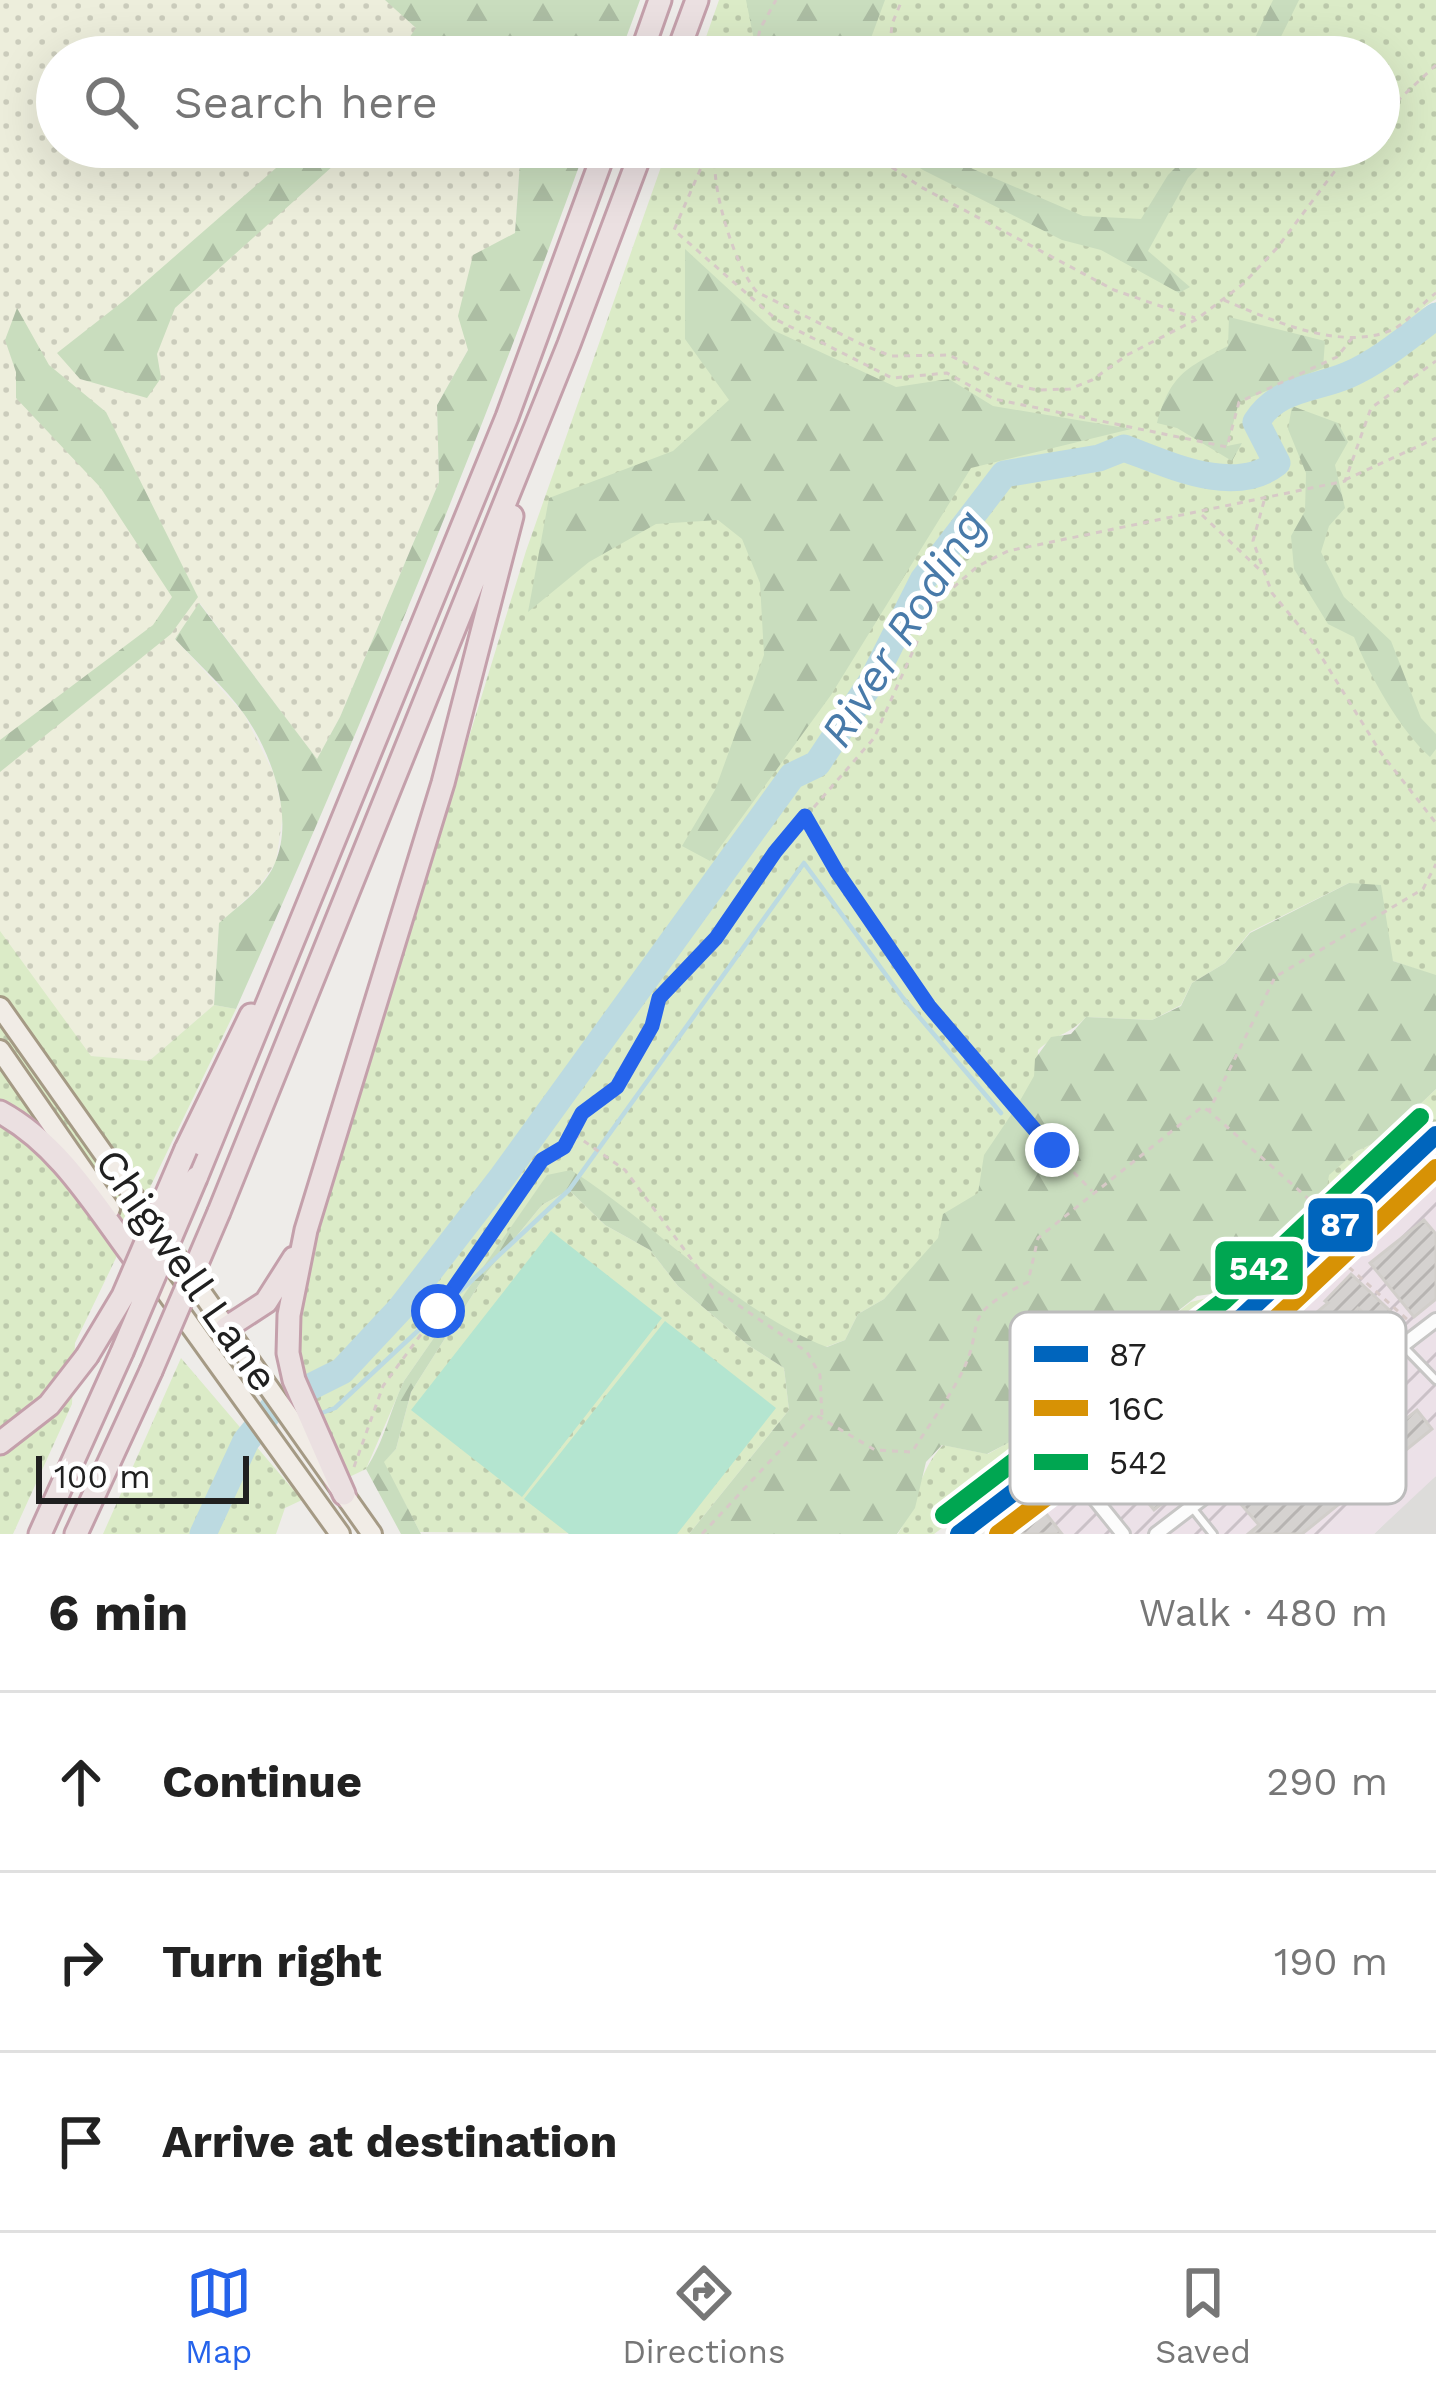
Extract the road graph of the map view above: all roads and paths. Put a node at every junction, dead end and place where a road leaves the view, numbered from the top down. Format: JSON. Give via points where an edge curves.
{"nodes":[{"id":1,"x":661,"y":0,"type":"edge"},
{"id":2,"x":697,"y":0,"type":"edge"},
{"id":3,"x":776,"y":0,"type":"edge"},
{"id":4,"x":902,"y":0,"type":"edge"},
{"id":5,"x":648,"y":36,"type":"edge"},
{"id":6,"x":684,"y":36,"type":"edge"},
{"id":7,"x":759,"y":36,"type":"edge"},
{"id":8,"x":891,"y":36,"type":"edge"},
{"id":9,"x":1436,"y":65,"type":"edge"},
{"id":10,"x":1400,"y":98,"type":"edge"},
{"id":11,"x":599,"y":168,"type":"edge"},
{"id":12,"x":635,"y":168,"type":"edge"},
{"id":13,"x":701,"y":168,"type":"edge"},
{"id":14,"x":714,"y":168,"type":"edge"},
{"id":15,"x":892,"y":168,"type":"edge"},
{"id":16,"x":1336,"y":168,"type":"edge"},
{"id":17,"x":1436,"y":293,"type":"edge"},
{"id":18,"x":1222,"y":300,"type":"junction"},
{"id":19,"x":1197,"y":319,"type":"junction"},
{"id":20,"x":1353,"y":338,"type":"junction"},
{"id":21,"x":1436,"y":361,"type":"edge"},
{"id":22,"x":533,"y":434,"type":"junction"},
{"id":23,"x":1436,"y":437,"type":"edge"},
{"id":24,"x":1345,"y":481,"type":"junction"},
{"id":25,"x":1264,"y":499,"type":"junction"},
{"id":26,"x":1198,"y":512,"type":"junction"},
{"id":27,"x":1265,"y":576,"type":"junction"},
{"id":28,"x":805,"y":816,"type":"junction"},
{"id":29,"x":1436,"y":823,"type":"edge"},
{"id":30,"x":1436,"y":864,"type":"edge"},
{"id":31,"x":293,"y":942,"type":"junction"},
{"id":32,"x":0,"y":1007,"type":"edge"},
{"id":33,"x":0,"y":1050,"type":"edge"},
{"id":34,"x":1209,"y":1111,"type":"junction"},
{"id":35,"x":0,"y":1112,"type":"edge"},
{"id":36,"x":573,"y":1133,"type":"junction"},
{"id":37,"x":1436,"y":1135,"type":"edge"},
{"id":38,"x":104,"y":1151,"type":"junction"},
{"id":39,"x":82,"y":1166,"type":"junction"},
{"id":40,"x":1093,"y":1192,"type":"junction"},
{"id":41,"x":1339,"y":1225,"type":"junction"},
{"id":42,"x":307,"y":1231,"type":"junction"},
{"id":43,"x":1321,"y":1242,"type":"junction"},
{"id":44,"x":151,"y":1271,"type":"junction"},
{"id":45,"x":1247,"y":1312,"type":"edge"},
{"id":46,"x":1400,"y":1312,"type":"edge"},
{"id":47,"x":1406,"y":1318,"type":"edge"},
{"id":48,"x":1436,"y":1320,"type":"edge"},
{"id":49,"x":226,"y":1328,"type":"junction"},
{"id":50,"x":1421,"y":1331,"type":"junction"},
{"id":51,"x":195,"y":1332,"type":"junction"},
{"id":52,"x":1406,"y":1343,"type":"edge"},
{"id":53,"x":1406,"y":1348,"type":"edge"},
{"id":54,"x":1436,"y":1380,"type":"edge"},
{"id":55,"x":822,"y":1419,"type":"junction"},
{"id":56,"x":306,"y":1426,"type":"junction"},
{"id":57,"x":0,"y":1443,"type":"edge"},
{"id":58,"x":344,"y":1494,"type":"junction"},
{"id":59,"x":1010,"y":1495,"type":"edge"},
{"id":60,"x":1100,"y":1504,"type":"edge"},
{"id":61,"x":1195,"y":1504,"type":"edge"},
{"id":62,"x":1191,"y":1507,"type":"junction"},
{"id":63,"x":40,"y":1534,"type":"edge"},
{"id":64,"x":76,"y":1534,"type":"edge"},
{"id":65,"x":340,"y":1534,"type":"edge"},
{"id":66,"x":372,"y":1534,"type":"edge"},
{"id":67,"x":702,"y":1534,"type":"edge"},
{"id":68,"x":959,"y":1534,"type":"edge"},
{"id":69,"x":1124,"y":1534,"type":"edge"},
{"id":70,"x":1156,"y":1534,"type":"edge"},
{"id":71,"x":1214,"y":1534,"type":"edge"}],
"edges":[{"from":1,"to":5,"type":"highway"},
{"from":2,"to":6,"type":"highway"},
{"from":3,"to":7,"type":"path"},
{"from":4,"to":8,"type":"path"},
{"from":9,"to":10,"type":"path"},
{"from":11,"to":31,"type":"highway"},
{"from":12,"to":22,"type":"highway"},
{"from":13,"to":20,"type":"path","via":[[674,230],[777,320],[892,378],[947,373],[994,400],[1227,447],[1239,402],[1337,357]]},
{"from":14,"to":19,"type":"path","via":[[730,243],[757,292],[891,356],[949,355],[1006,383],[1070,389]]},
{"from":15,"to":19,"type":"path","via":[[1114,290]]},
{"from":16,"to":18,"type":"path","via":[[1277,248]]},
{"from":17,"to":20,"type":"path","via":[[1394,329]]},
{"from":18,"to":19,"type":"path"},
{"from":18,"to":20,"type":"path"},
{"from":21,"to":24,"type":"path","via":[[1371,408]]},
{"from":22,"to":42,"type":"highway","via":[[443,783]]},
{"from":22,"to":64,"type":"highway","bridge":true,"via":[[219,1212]]},
{"from":23,"to":24,"type":"path"},
{"from":24,"to":25,"type":"path"},
{"from":25,"to":26,"type":"path"},
{"from":25,"to":27,"type":"path","via":[[1253,542]]},
{"from":26,"to":27,"type":"path"},
{"from":26,"to":28,"type":"path","via":[[1008,551],[978,566],[934,604],[874,738]]},
{"from":27,"to":29,"type":"path"},
{"from":28,"to":36,"type":"path","via":[[716,938],[659,998],[634,1062],[582,1113]]},
{"from":28,"to":40,"type":"path","via":[[929,1006]]},
{"from":30,"to":34,"type":"path","via":[[1423,889],[1275,977]]},
{"from":31,"to":57,"type":"highway","bridge":true,"via":[[232,1049],[123,1296],[49,1405]]},
{"from":31,"to":63,"type":"highway","bridge":true},
{"from":32,"to":38,"type":"main road","name":"Chigwell Lane"},
{"from":33,"to":39,"type":"main road","name":"Chigwell Lane"},
{"from":34,"to":40,"type":"path","via":[[1202,1107]]},
{"from":34,"to":41,"type":"path"},
{"from":35,"to":44,"type":"highway","via":[[58,1157]]},
{"from":36,"to":55,"type":"path","via":[[625,1170],[713,1288],[807,1352],[820,1375]]},
{"from":36,"to":58,"type":"path","via":[[542,1160],[383,1386]]},
{"from":37,"to":41,"type":"street"},
{"from":38,"to":39,"type":"lane"},
{"from":38,"to":49,"type":"main road","name":"Chigwell Lane"},
{"from":39,"to":44,"type":"main road","name":"Chigwell Lane"},
{"from":40,"to":55,"type":"path","via":[[1038,1238],[1028,1282],[991,1300],[976,1318],[962,1373],[912,1452],[874,1450]]},
{"from":41,"to":43,"type":"street"},
{"from":42,"to":49,"type":"highway","via":[[274,1293]]},
{"from":42,"to":56,"type":"highway","via":[[288,1353]]},
{"from":43,"to":45,"type":"street"},
{"from":43,"to":46,"type":"path"},
{"from":44,"to":51,"type":"main road","name":"Chigwell Lane"},
{"from":47,"to":50,"type":"path"},
{"from":48,"to":50,"type":"street"},
{"from":49,"to":51,"type":"main road"},
{"from":49,"to":56,"type":"main road","name":"Chigwell Lane"},
{"from":50,"to":52,"type":"street"},
{"from":51,"to":65,"type":"main road","name":"Chigwell Lane"},
{"from":53,"to":54,"type":"lane"},
{"from":55,"to":67,"type":"path","via":[[814,1414]]},
{"from":56,"to":58,"type":"highway"},
{"from":58,"to":66,"type":"main road"},
{"from":59,"to":68,"type":"street"},
{"from":60,"to":69,"type":"street"},
{"from":61,"to":62,"type":"street"},
{"from":62,"to":70,"type":"street"},
{"from":62,"to":71,"type":"lane"}]}
